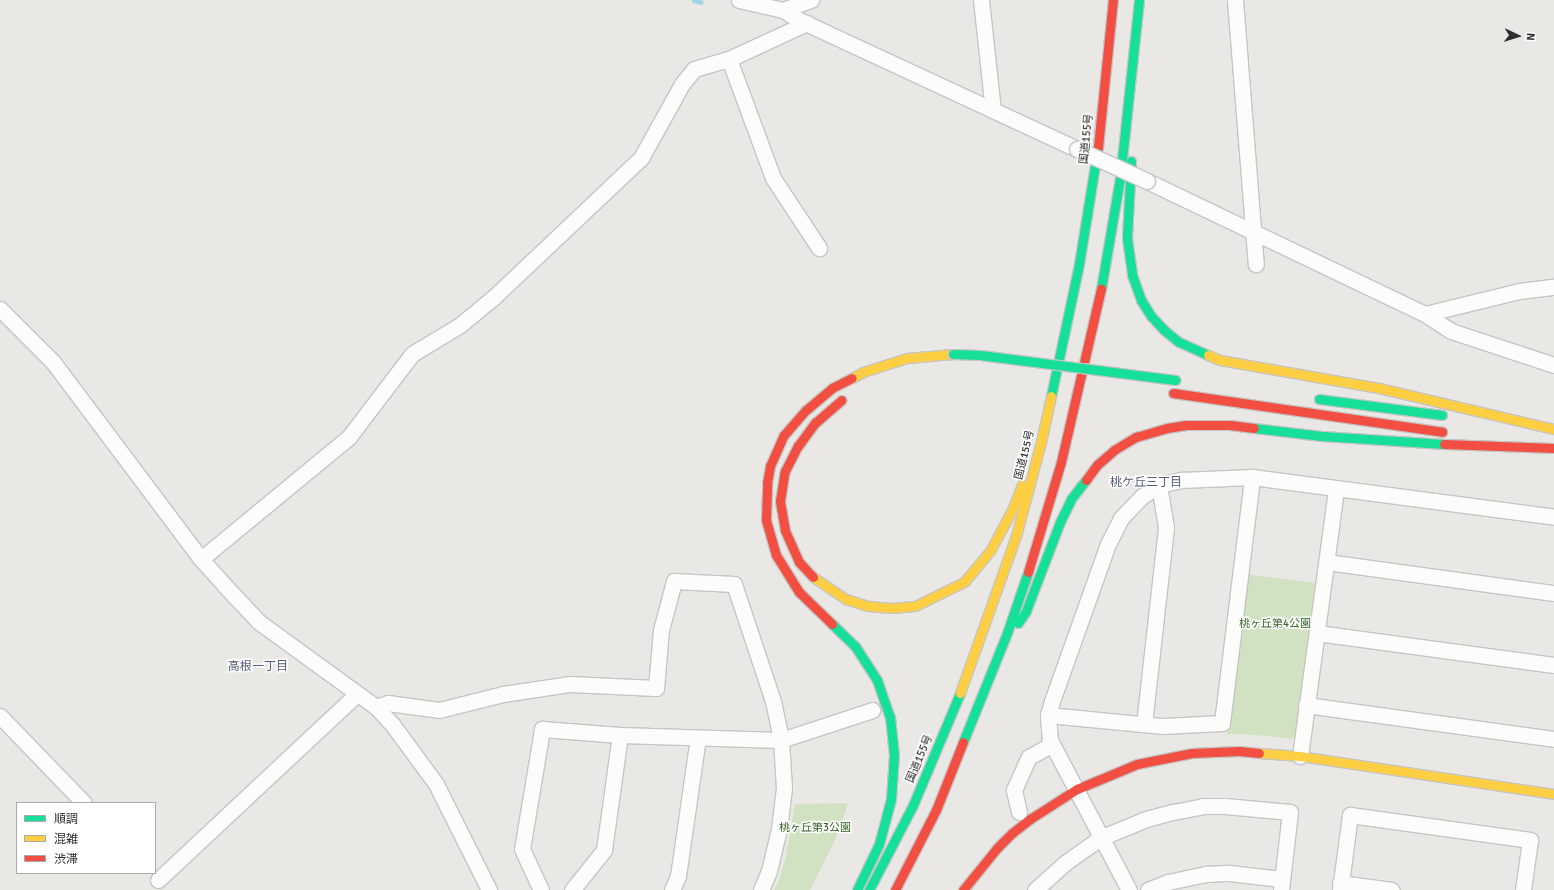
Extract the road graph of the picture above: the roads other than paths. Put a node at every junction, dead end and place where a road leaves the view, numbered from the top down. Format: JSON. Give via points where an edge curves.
{"nodes":[{"id":1,"x":739,"y":0,"type":"edge"},
{"id":2,"x":811,"y":0,"type":"edge"},
{"id":3,"x":981,"y":0,"type":"edge"},
{"id":4,"x":1113,"y":0,"type":"edge"},
{"id":5,"x":1235,"y":0,"type":"edge"},
{"id":6,"x":1138,"y":2,"type":"edge"},
{"id":7,"x":789,"y":6,"type":"edge"},
{"id":8,"x":807,"y":23,"type":"junction"},
{"id":9,"x":729,"y":59,"type":"junction"},
{"id":10,"x":992,"y":110,"type":"junction"},
{"id":11,"x":1253,"y":233,"type":"junction"},
{"id":12,"x":819,"y":248,"type":"dead end"},
{"id":13,"x":1256,"y":264,"type":"dead end"},
{"id":14,"x":1554,"y":287,"type":"edge"},
{"id":15,"x":0,"y":309,"type":"edge"},
{"id":16,"x":1425,"y":314,"type":"junction"},
{"id":17,"x":1554,"y":365,"type":"edge"},
{"id":18,"x":1042,"y":376,"type":"dead end"},
{"id":19,"x":1179,"y":380,"type":"dead end"},
{"id":20,"x":1088,"y":382,"type":"dead end"},
{"id":21,"x":1169,"y":393,"type":"dead end"},
{"id":22,"x":847,"y":395,"type":"dead end"},
{"id":23,"x":1310,"y":398,"type":"dead end"},
{"id":24,"x":1452,"y":416,"type":"dead end"},
{"id":25,"x":1467,"y":419,"type":"dead end"},
{"id":26,"x":1554,"y":430,"type":"edge"},
{"id":27,"x":1453,"y":433,"type":"dead end"},
{"id":28,"x":1468,"y":436,"type":"dead end"},
{"id":29,"x":1041,"y":442,"type":"junction"},
{"id":30,"x":1554,"y":448,"type":"edge"},
{"id":31,"x":1252,"y":477,"type":"junction"},
{"id":32,"x":1159,"y":485,"type":"junction"},
{"id":33,"x":1336,"y":488,"type":"junction"},
{"id":34,"x":1554,"y":517,"type":"edge"},
{"id":35,"x":201,"y":559,"type":"junction"},
{"id":36,"x":1327,"y":562,"type":"junction"},
{"id":37,"x":1554,"y":593,"type":"edge"},
{"id":38,"x":1317,"y":633,"type":"junction"},
{"id":39,"x":1000,"y":652,"type":"junction"},
{"id":40,"x":1554,"y":665,"type":"edge"},
{"id":41,"x":357,"y":694,"type":"junction"},
{"id":42,"x":1306,"y":705,"type":"junction"},
{"id":43,"x":376,"y":707,"type":"junction"},
{"id":44,"x":872,"y":710,"type":"dead end"},
{"id":45,"x":1048,"y":715,"type":"junction"},
{"id":46,"x":0,"y":716,"type":"edge"},
{"id":47,"x":1144,"y":724,"type":"junction"},
{"id":48,"x":620,"y":736,"type":"junction"},
{"id":49,"x":698,"y":738,"type":"junction"},
{"id":50,"x":782,"y":740,"type":"junction"},
{"id":51,"x":1554,"y":740,"type":"edge"},
{"id":52,"x":1052,"y":744,"type":"junction"},
{"id":53,"x":1300,"y":756,"type":"junction"},
{"id":54,"x":1077,"y":789,"type":"junction"},
{"id":55,"x":1554,"y":794,"type":"edge"},
{"id":56,"x":83,"y":802,"type":"edge"},
{"id":57,"x":1019,"y":812,"type":"dead end"},
{"id":58,"x":1100,"y":838,"type":"junction"},
{"id":59,"x":159,"y":881,"type":"edge"},
{"id":60,"x":1282,"y":885,"type":"edge"},
{"id":61,"x":1340,"y":887,"type":"edge"},
{"id":62,"x":489,"y":890,"type":"edge"},
{"id":63,"x":541,"y":890,"type":"edge"},
{"id":64,"x":572,"y":890,"type":"edge"},
{"id":65,"x":672,"y":890,"type":"edge"},
{"id":66,"x":761,"y":890,"type":"edge"},
{"id":67,"x":857,"y":890,"type":"edge"},
{"id":68,"x":869,"y":890,"type":"edge"},
{"id":69,"x":895,"y":890,"type":"edge"},
{"id":70,"x":964,"y":890,"type":"edge"},
{"id":71,"x":1035,"y":890,"type":"edge"},
{"id":72,"x":1129,"y":890,"type":"edge"},
{"id":73,"x":1148,"y":890,"type":"edge"},
{"id":74,"x":1392,"y":890,"type":"edge"},
{"id":75,"x":1523,"y":890,"type":"edge"}],
"edges":[{"from":1,"to":7,"type":"street"},
{"from":2,"to":7,"type":"street"},
{"from":3,"to":10,"type":"street"},
{"from":4,"to":29,"type":"main road","name":"国道155号","via":[[1096,167],[1079,264]]},
{"from":5,"to":11,"type":"street"},
{"from":6,"to":26,"type":"main road","via":[[1127,238],[1132,275],[1141,300],[1164,330],[1179,342],[1220,360],[1379,388]]},
{"from":6,"to":39,"type":"main road","via":[[1120,178],[1106,265],[1061,462],[1038,544]]},
{"from":7,"to":8,"type":"street"},
{"from":8,"to":9,"type":"street"},
{"from":8,"to":10,"type":"street"},
{"from":9,"to":12,"type":"street","via":[[774,178]]},
{"from":9,"to":35,"type":"street","via":[[694,69],[682,84],[641,158],[494,297],[460,326],[412,354],[349,437]]},
{"from":10,"to":11,"type":"street","bridge":true},
{"from":11,"to":13,"type":"street"},
{"from":11,"to":16,"type":"street"},
{"from":14,"to":16,"type":"street","via":[[1519,291]]},
{"from":15,"to":35,"type":"street","via":[[53,362]]},
{"from":16,"to":17,"type":"street","via":[[1451,331]]},
{"from":18,"to":20,"type":"main road"},
{"from":19,"to":67,"type":"main road","bridge":true,"via":[[980,355],[953,354],[907,358],[878,366],[848,379],[818,398],[793,422],[784,435],[770,466],[767,483],[766,519],[776,555],[800,592],[855,646],[878,680],[890,717],[894,755],[891,799],[878,844]]},
{"from":21,"to":27,"type":"main road"},
{"from":22,"to":29,"type":"main road","via":[[826,411],[798,446],[785,471],[780,501],[789,542],[806,571],[846,599],[868,606],[915,606],[964,582],[990,551],[1013,508]]},
{"from":23,"to":24,"type":"main road"},
{"from":25,"to":26,"type":"main road"},
{"from":28,"to":30,"type":"main road"},
{"from":29,"to":68,"type":"main road","name":"国道155号","via":[[1016,536],[952,715],[913,805]]},
{"from":30,"to":39,"type":"main road","via":[[1432,444],[1322,436],[1230,425],[1179,426],[1136,437],[1114,450],[1097,465],[1071,499],[1026,611]]},
{"from":31,"to":32,"type":"street","via":[[1181,480]]},
{"from":31,"to":33,"type":"street"},
{"from":31,"to":47,"type":"street","via":[[1222,723],[1163,726]]},
{"from":32,"to":45,"type":"street","via":[[1140,497],[1121,518],[1108,544]]},
{"from":32,"to":47,"type":"street","via":[[1166,527]]},
{"from":33,"to":34,"type":"street"},
{"from":33,"to":36,"type":"street"},
{"from":35,"to":41,"type":"street","via":[[259,622]]},
{"from":36,"to":37,"type":"street"},
{"from":36,"to":38,"type":"street"},
{"from":38,"to":40,"type":"street"},
{"from":38,"to":42,"type":"street"},
{"from":39,"to":69,"type":"main road","via":[[936,810]]},
{"from":41,"to":43,"type":"street"},
{"from":41,"to":59,"type":"street"},
{"from":42,"to":51,"type":"street"},
{"from":42,"to":53,"type":"street"},
{"from":43,"to":50,"type":"street","via":[[388,703],[439,710],[503,694],[570,684],[656,688],[661,630],[674,581],[734,584],[773,701]]},
{"from":43,"to":62,"type":"street","via":[[392,724],[436,784]]},
{"from":44,"to":50,"type":"street"},
{"from":45,"to":47,"type":"street"},
{"from":45,"to":52,"type":"street"},
{"from":46,"to":56,"type":"street"},
{"from":48,"to":49,"type":"street"},
{"from":48,"to":63,"type":"street","via":[[542,729],[522,849]]},
{"from":48,"to":64,"type":"street","via":[[604,850]]},
{"from":49,"to":50,"type":"street"},
{"from":49,"to":65,"type":"street","via":[[678,876]]},
{"from":50,"to":66,"type":"street","via":[[784,788],[779,829],[769,871]]},
{"from":52,"to":54,"type":"street"},
{"from":52,"to":57,"type":"street","via":[[1029,757],[1014,790]]},
{"from":53,"to":54,"type":"main road","via":[[1239,751],[1192,753],[1137,764]]},
{"from":53,"to":55,"type":"main road"},
{"from":54,"to":58,"type":"street"},
{"from":54,"to":70,"type":"main road","via":[[1030,819],[1012,834],[980,868]]},
{"from":58,"to":60,"type":"street","via":[[1146,819],[1203,806],[1290,812]]},
{"from":58,"to":71,"type":"street","via":[[1064,862]]},
{"from":58,"to":72,"type":"street"},
{"from":60,"to":73,"type":"street","via":[[1229,874],[1207,874],[1168,882]]},
{"from":61,"to":74,"type":"street"},
{"from":61,"to":75,"type":"street","via":[[1350,815],[1530,840]]}]}
